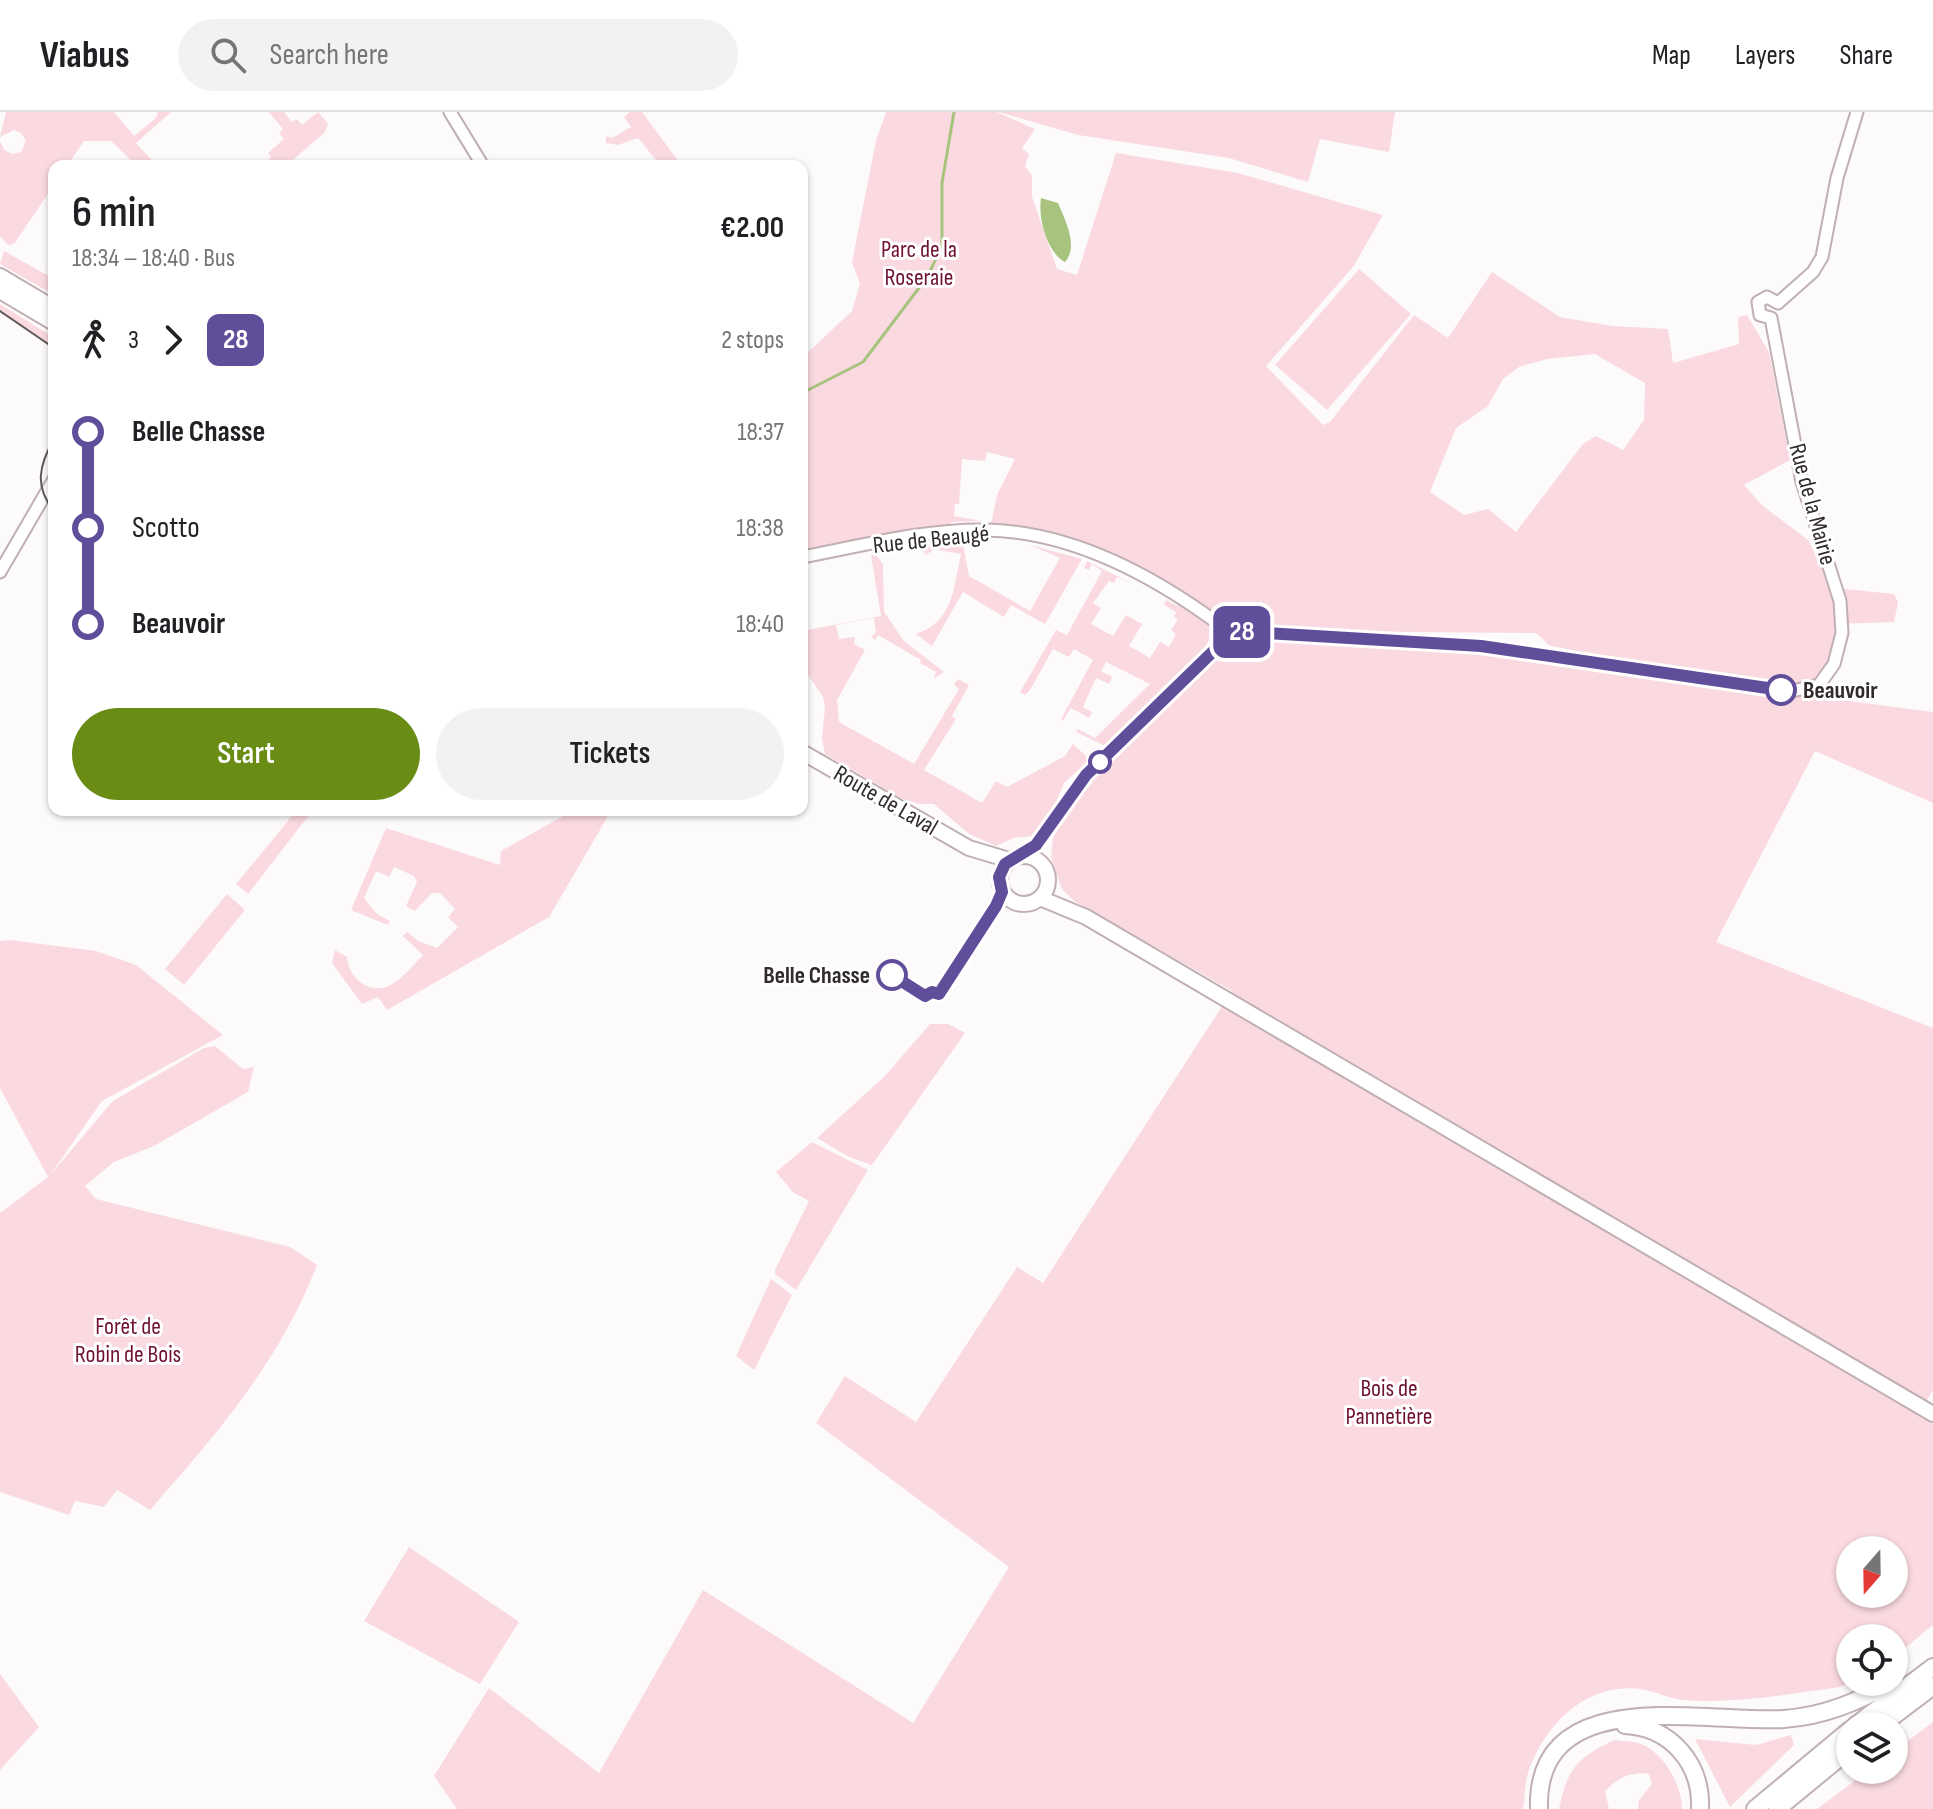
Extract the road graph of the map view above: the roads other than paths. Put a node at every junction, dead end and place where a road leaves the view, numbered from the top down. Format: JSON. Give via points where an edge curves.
{"nodes":[{"id":1,"x":450,"y":112,"type":"edge"},
{"id":2,"x":1857,"y":112,"type":"edge"},
{"id":3,"x":479,"y":160,"type":"edge"},
{"id":4,"x":0,"y":276,"type":"edge"},
{"id":5,"x":0,"y":291,"type":"edge"},
{"id":6,"x":1778,"y":303,"type":"junction"},
{"id":7,"x":48,"y":304,"type":"edge"},
{"id":8,"x":1771,"y":318,"type":"junction"},
{"id":9,"x":48,"y":319,"type":"edge"},
{"id":10,"x":48,"y":489,"type":"edge"},
{"id":11,"x":808,"y":556,"type":"edge"},
{"id":12,"x":0,"y":572,"type":"edge"},
{"id":13,"x":1189,"y":603,"type":"junction"},
{"id":14,"x":1223,"y":611,"type":"junction"},
{"id":15,"x":1239,"y":617,"type":"junction"},
{"id":16,"x":1216,"y":622,"type":"junction"},
{"id":17,"x":1233,"y":634,"type":"junction"},
{"id":18,"x":1269,"y":634,"type":"junction"},
{"id":19,"x":808,"y":755,"type":"edge"},
{"id":20,"x":969,"y":848,"type":"junction"},
{"id":21,"x":1009,"y":860,"type":"junction"},
{"id":22,"x":999,"y":877,"type":"junction"},
{"id":23,"x":1048,"y":883,"type":"junction"},
{"id":24,"x":1040,"y":898,"type":"junction"},
{"id":25,"x":1086,"y":917,"type":"junction"},
{"id":26,"x":1933,"y":1414,"type":"edge"},
{"id":27,"x":1933,"y":1657,"type":"edge"},
{"id":28,"x":1933,"y":1667,"type":"edge"},
{"id":29,"x":1908,"y":1673,"type":"edge"},
{"id":30,"x":1933,"y":1686,"type":"edge"},
{"id":31,"x":1864,"y":1696,"type":"edge"},
{"id":32,"x":1874,"y":1712,"type":"edge"},
{"id":33,"x":1899,"y":1712,"type":"edge"},
{"id":34,"x":1836,"y":1742,"type":"edge"},
{"id":35,"x":1836,"y":1761,"type":"edge"},
{"id":36,"x":1783,"y":1806,"type":"edge"},
{"id":37,"x":1541,"y":1809,"type":"edge"},
{"id":38,"x":1700,"y":1809,"type":"edge"},
{"id":39,"x":1755,"y":1809,"type":"edge"}],
"edges":[{"from":1,"to":3,"type":"street"},
{"from":2,"to":6,"type":"street","via":[[1822,257]]},
{"from":4,"to":7,"type":"main road"},
{"from":5,"to":9,"type":"main road"},
{"from":6,"to":8,"type":"street"},
{"from":6,"to":8,"type":"street","via":[[1767,297],[1758,302],[1760,315]]},
{"from":8,"to":18,"type":"street","name":"Rue de la Mairie","via":[[1802,482],[1840,601],[1842,633],[1834,664],[1819,685],[1792,691],[1527,651]]},
{"from":10,"to":12,"type":"street"},
{"from":11,"to":13,"type":"street","name":"Rue de Beaugé","via":[[961,531],[1026,533],[1089,551]]},
{"from":13,"to":14,"type":"street","name":"Rue de Beaugé"},
{"from":13,"to":16,"type":"street","name":"Rue de Beaugé"},
{"from":14,"to":15,"type":"street","name":"Rue de Beaugé"},
{"from":14,"to":16,"type":"street"},
{"from":15,"to":17,"type":"street"},
{"from":15,"to":18,"type":"street","name":"Rue de Beaugé"},
{"from":16,"to":17,"type":"street","name":"Rue de Beaugé","via":[[1219,632]]},
{"from":17,"to":18,"type":"street"},
{"from":19,"to":20,"type":"main road","name":"Route de Laval"},
{"from":20,"to":21,"type":"main road","name":"Route de Laval"},
{"from":20,"to":22,"type":"main road","name":"Route de Laval"},
{"from":21,"to":22,"type":"main road"},
{"from":21,"to":23,"type":"main road","via":[[1036,859],[1047,871]]},
{"from":22,"to":24,"type":"main road","via":[[1010,901],[1029,904]]},
{"from":23,"to":24,"type":"main road"},
{"from":23,"to":25,"type":"main road"},
{"from":24,"to":25,"type":"main road"},
{"from":25,"to":26,"type":"main road"},
{"from":27,"to":29,"type":"highway"},
{"from":28,"to":32,"type":"highway"},
{"from":30,"to":33,"type":"highway"},
{"from":31,"to":37,"type":"highway","via":[[1801,1717],[1639,1717],[1599,1722],[1570,1737],[1551,1759],[1542,1778]]},
{"from":34,"to":39,"type":"highway"},
{"from":35,"to":36,"type":"highway"},
{"from":37,"to":38,"type":"highway","via":[[1548,1777],[1570,1744],[1598,1728],[1627,1725],[1653,1731],[1684,1754],[1696,1774]]}]}
